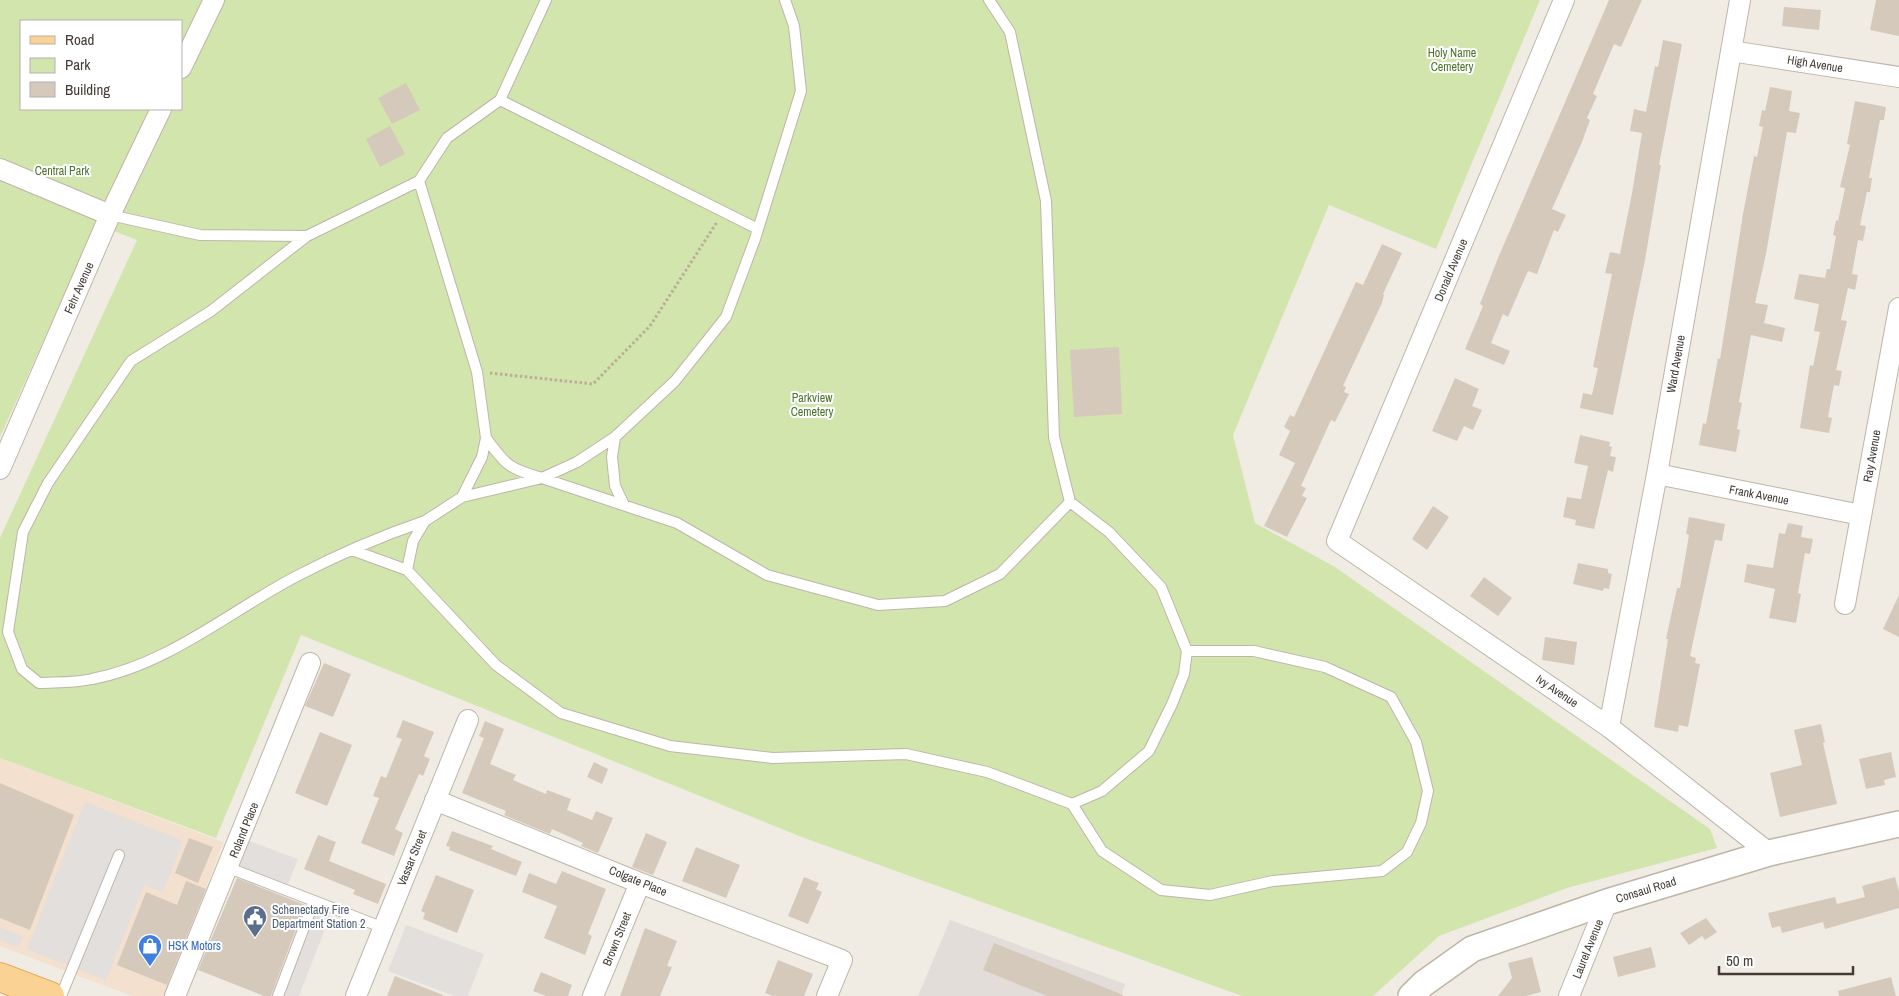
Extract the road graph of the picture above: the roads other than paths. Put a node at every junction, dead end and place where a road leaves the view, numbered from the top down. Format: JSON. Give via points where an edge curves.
{"nodes":[{"id":1,"x":214,"y":0,"type":"edge"},
{"id":2,"x":546,"y":0,"type":"edge"},
{"id":3,"x":785,"y":0,"type":"edge"},
{"id":4,"x":989,"y":0,"type":"edge"},
{"id":5,"x":1564,"y":0,"type":"edge"},
{"id":6,"x":1740,"y":0,"type":"edge"},
{"id":7,"x":1731,"y":51,"type":"junction"},
{"id":8,"x":182,"y":66,"type":"edge"},
{"id":9,"x":1899,"y":78,"type":"edge"},
{"id":10,"x":500,"y":100,"type":"junction"},
{"id":11,"x":162,"y":110,"type":"edge"},
{"id":12,"x":0,"y":169,"type":"edge"},
{"id":13,"x":419,"y":181,"type":"junction"},
{"id":14,"x":110,"y":215,"type":"junction"},
{"id":15,"x":758,"y":229,"type":"junction"},
{"id":16,"x":307,"y":236,"type":"junction"},
{"id":17,"x":1899,"y":308,"type":"edge"},
{"id":18,"x":486,"y":438,"type":"junction"},
{"id":19,"x":614,"y":438,"type":"junction"},
{"id":20,"x":0,"y":468,"type":"edge"},
{"id":21,"x":1657,"y":474,"type":"junction"},
{"id":22,"x":542,"y":478,"type":"junction"},
{"id":23,"x":462,"y":497,"type":"junction"},
{"id":24,"x":1070,"y":502,"type":"junction"},
{"id":25,"x":624,"y":505,"type":"junction"},
{"id":26,"x":1861,"y":515,"type":"junction"},
{"id":27,"x":425,"y":521,"type":"junction"},
{"id":28,"x":1337,"y":541,"type":"joint"},
{"id":29,"x":352,"y":550,"type":"junction"},
{"id":30,"x":407,"y":570,"type":"junction"},
{"id":31,"x":1845,"y":604,"type":"dead end"},
{"id":32,"x":1187,"y":651,"type":"junction"},
{"id":33,"x":310,"y":664,"type":"dead end"},
{"id":34,"x":468,"y":720,"type":"dead end"},
{"id":35,"x":1609,"y":727,"type":"junction"},
{"id":36,"x":435,"y":800,"type":"junction"},
{"id":37,"x":1072,"y":804,"type":"junction"},
{"id":38,"x":1899,"y":824,"type":"edge"},
{"id":39,"x":1769,"y":853,"type":"junction"},
{"id":40,"x":119,"y":855,"type":"dead end"},
{"id":41,"x":229,"y":868,"type":"junction"},
{"id":42,"x":640,"y":883,"type":"junction"},
{"id":43,"x":314,"y":901,"type":"junction"},
{"id":44,"x":1608,"y":902,"type":"junction"},
{"id":45,"x":384,"y":928,"type":"junction"},
{"id":46,"x":0,"y":977,"type":"edge"},
{"id":47,"x":36,"y":994,"type":"edge"},
{"id":48,"x":61,"y":996,"type":"edge"},
{"id":49,"x":175,"y":996,"type":"edge"},
{"id":50,"x":278,"y":996,"type":"edge"},
{"id":51,"x":356,"y":996,"type":"edge"},
{"id":52,"x":593,"y":996,"type":"edge"},
{"id":53,"x":827,"y":996,"type":"edge"},
{"id":54,"x":1411,"y":996,"type":"edge"},
{"id":55,"x":1569,"y":996,"type":"edge"}],
"edges":[{"from":1,"to":8,"type":"street"},
{"from":2,"to":10,"type":"lane"},
{"from":3,"to":15,"type":"lane","via":[[794,26],[801,91]]},
{"from":4,"to":24,"type":"lane","via":[[1010,32],[1046,201],[1054,437]]},
{"from":5,"to":28,"type":"street","name":"Donald Avenue"},
{"from":6,"to":7,"type":"street","name":"Ward Avenue"},
{"from":7,"to":9,"type":"street","name":"High Avenue"},
{"from":7,"to":21,"type":"street","name":"Ward Avenue"},
{"from":10,"to":13,"type":"lane","via":[[448,138]]},
{"from":10,"to":15,"type":"lane"},
{"from":11,"to":14,"type":"street","name":"Fehr Avenue"},
{"from":12,"to":14,"type":"street"},
{"from":13,"to":16,"type":"lane"},
{"from":13,"to":18,"type":"lane","via":[[477,372]]},
{"from":14,"to":16,"type":"lane","via":[[200,235]]},
{"from":14,"to":20,"type":"street","name":"Fehr Avenue"},
{"from":15,"to":19,"type":"lane","via":[[726,317],[675,382]]},
{"from":16,"to":29,"type":"lane","via":[[211,311],[131,361],[48,483],[23,532],[8,632],[22,669],[39,683],[91,679],[136,666],[202,632],[295,577]]},
{"from":17,"to":26,"type":"street","name":"Ray Avenue"},
{"from":18,"to":22,"type":"lane","via":[[502,460],[515,470]]},
{"from":18,"to":23,"type":"lane","via":[[482,457]]},
{"from":19,"to":22,"type":"lane","via":[[577,462]]},
{"from":19,"to":25,"type":"lane","via":[[615,486]]},
{"from":21,"to":26,"type":"street","name":"Frank Avenue"},
{"from":21,"to":35,"type":"street","name":"Ward Avenue"},
{"from":22,"to":23,"type":"lane"},
{"from":22,"to":25,"type":"lane"},
{"from":23,"to":27,"type":"lane"},
{"from":24,"to":25,"type":"lane","via":[[1000,574],[945,601],[878,605],[767,575],[677,523]]},
{"from":24,"to":32,"type":"lane","via":[[1109,532],[1161,587]]},
{"from":26,"to":31,"type":"street","name":"Ray Avenue"},
{"from":27,"to":29,"type":"lane"},
{"from":27,"to":30,"type":"lane","via":[[413,541]]},
{"from":28,"to":35,"type":"street","name":"Ivy Avenue"},
{"from":29,"to":30,"type":"lane"},
{"from":30,"to":37,"type":"lane","via":[[496,665],[561,713],[670,746],[708,751],[774,758],[906,754],[987,772]]},
{"from":32,"to":37,"type":"lane","via":[[1181,681],[1148,751],[1102,791]]},
{"from":32,"to":37,"type":"lane","via":[[1254,651],[1325,667],[1391,697],[1416,742],[1428,791],[1421,823],[1407,852],[1382,871],[1273,881],[1210,896],[1161,890],[1102,851]]},
{"from":33,"to":41,"type":"street","name":"Roland Place"},
{"from":34,"to":36,"type":"street","name":"Vassar Street"},
{"from":35,"to":39,"type":"street","name":"Ivy Avenue"},
{"from":36,"to":42,"type":"street","name":"Colgate Place"},
{"from":36,"to":45,"type":"street","name":"Vassar Street"},
{"from":38,"to":39,"type":"street","name":"Consaul Road"},
{"from":39,"to":44,"type":"street","name":"Consaul Road"},
{"from":40,"to":48,"type":"lane"},
{"from":41,"to":43,"type":"lane"},
{"from":41,"to":49,"type":"street","name":"Roland Place"},
{"from":42,"to":52,"type":"street","name":"Brown Street"},
{"from":42,"to":53,"type":"street","name":"Colgate Place","via":[[842,960]]},
{"from":43,"to":45,"type":"lane"},
{"from":43,"to":50,"type":"lane"},
{"from":44,"to":54,"type":"street","name":"Consaul Road","via":[[1472,949],[1422,984]]},
{"from":44,"to":55,"type":"street","name":"Laurel Avenue"},
{"from":45,"to":51,"type":"street","name":"Vassar Street"},
{"from":46,"to":47,"type":"main road"}]}
